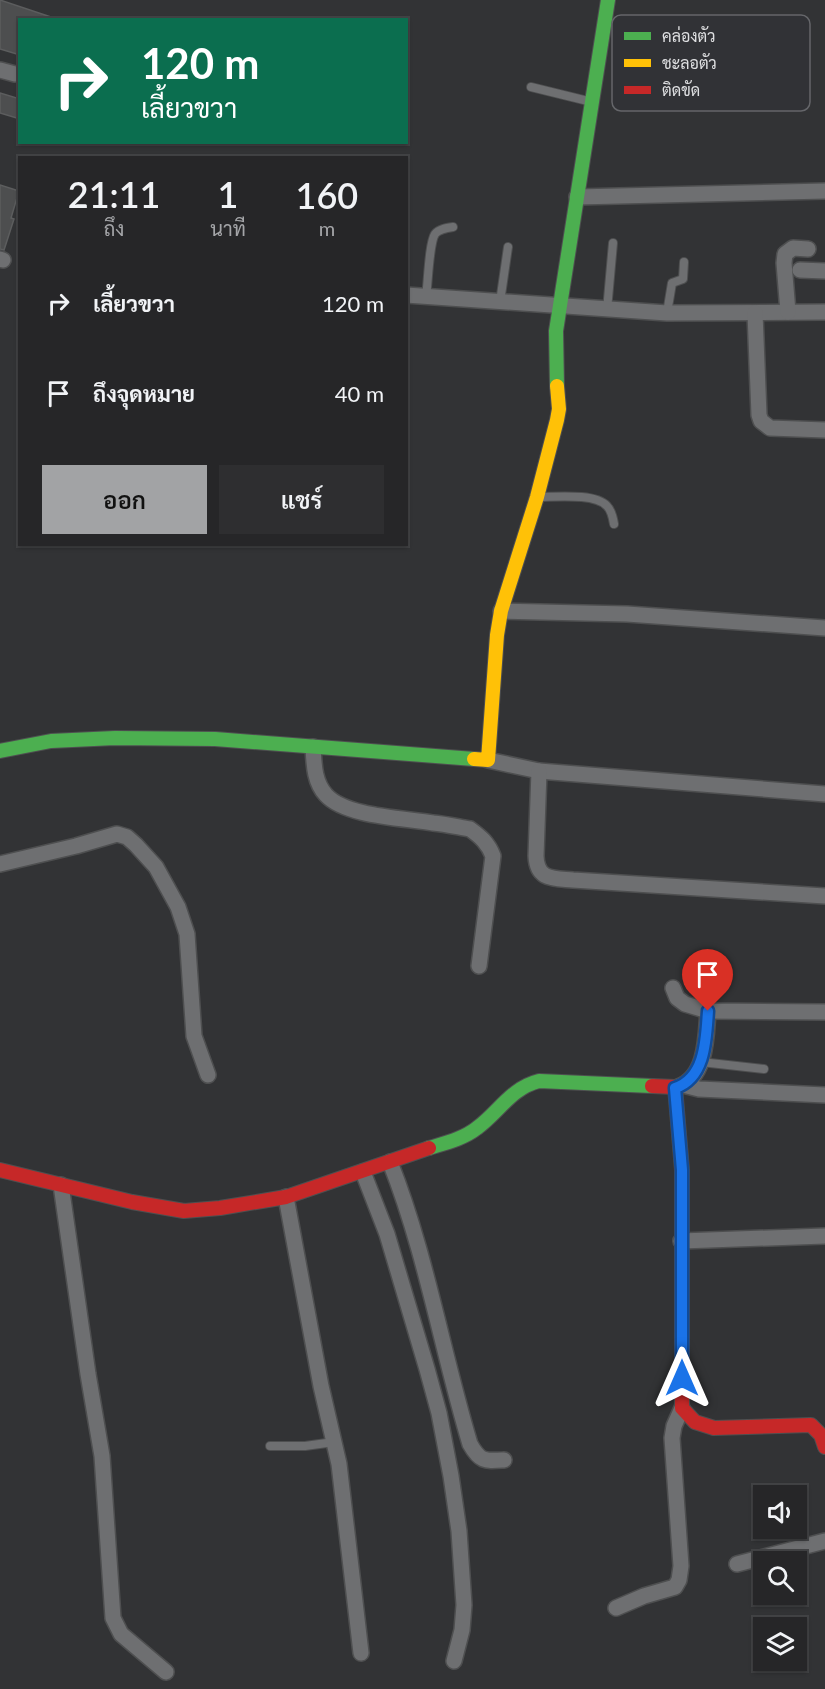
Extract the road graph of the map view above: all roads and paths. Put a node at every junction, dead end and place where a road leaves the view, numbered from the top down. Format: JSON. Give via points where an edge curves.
{"nodes":[{"id":1,"x":605,"y":1,"type":"edge"},
{"id":2,"x":0,"y":70,"type":"edge"},
{"id":3,"x":15,"y":74,"type":"dead end"},
{"id":4,"x":531,"y":87,"type":"dead end"},
{"id":5,"x":594,"y":102,"type":"junction"},
{"id":6,"x":825,"y":191,"type":"edge"},
{"id":7,"x":578,"y":197,"type":"junction"},
{"id":8,"x":453,"y":227,"type":"dead end"},
{"id":9,"x":614,"y":243,"type":"dead end"},
{"id":10,"x":508,"y":247,"type":"dead end"},
{"id":11,"x":808,"y":249,"type":"dead end"},
{"id":12,"x":684,"y":262,"type":"dead end"},
{"id":13,"x":800,"y":270,"type":"dead end"},
{"id":14,"x":825,"y":271,"type":"edge"},
{"id":15,"x":408,"y":295,"type":"edge"},
{"id":16,"x":426,"y":297,"type":"junction"},
{"id":17,"x":500,"y":302,"type":"junction"},
{"id":18,"x":561,"y":307,"type":"junction"},
{"id":19,"x":607,"y":310,"type":"junction"},
{"id":20,"x":788,"y":312,"type":"junction"},
{"id":21,"x":825,"y":312,"type":"edge"},
{"id":22,"x":755,"y":313,"type":"junction"},
{"id":23,"x":667,"y":314,"type":"junction"},
{"id":24,"x":825,"y":430,"type":"edge"},
{"id":25,"x":537,"y":496,"type":"junction"},
{"id":26,"x":614,"y":524,"type":"dead end"},
{"id":27,"x":501,"y":611,"type":"junction"},
{"id":28,"x":825,"y":628,"type":"edge"},
{"id":29,"x":313,"y":747,"type":"junction"},
{"id":30,"x":0,"y":751,"type":"edge"},
{"id":31,"x":488,"y":760,"type":"junction"},
{"id":32,"x":539,"y":771,"type":"junction"},
{"id":33,"x":825,"y":794,"type":"edge"},
{"id":34,"x":0,"y":864,"type":"edge"},
{"id":35,"x":825,"y":896,"type":"edge"},
{"id":36,"x":479,"y":966,"type":"dead end"},
{"id":37,"x":673,"y":988,"type":"dead end"},
{"id":38,"x":708,"y":1011,"type":"junction"},
{"id":39,"x":825,"y":1012,"type":"edge"},
{"id":40,"x":701,"y":1062,"type":"junction"},
{"id":41,"x":764,"y":1068,"type":"dead end"},
{"id":42,"x":208,"y":1075,"type":"dead end"},
{"id":43,"x":679,"y":1086,"type":"junction"},
{"id":44,"x":825,"y":1095,"type":"edge"},
{"id":45,"x":390,"y":1162,"type":"junction"},
{"id":46,"x":0,"y":1170,"type":"edge"},
{"id":47,"x":363,"y":1172,"type":"junction"},
{"id":48,"x":61,"y":1185,"type":"junction"},
{"id":49,"x":286,"y":1197,"type":"junction"},
{"id":50,"x":825,"y":1236,"type":"edge"},
{"id":51,"x":681,"y":1241,"type":"junction"},
{"id":52,"x":682,"y":1408,"type":"junction"},
{"id":53,"x":334,"y":1442,"type":"junction"},
{"id":54,"x":270,"y":1446,"type":"dead end"},
{"id":55,"x":825,"y":1447,"type":"edge"},
{"id":56,"x":504,"y":1460,"type":"dead end"},
{"id":57,"x":825,"y":1541,"type":"edge"},
{"id":58,"x":737,"y":1564,"type":"dead end"},
{"id":59,"x":616,"y":1608,"type":"dead end"},
{"id":60,"x":361,"y":1653,"type":"dead end"},
{"id":61,"x":454,"y":1661,"type":"dead end"},
{"id":62,"x":166,"y":1672,"type":"dead end"}],
"edges":[{"from":1,"to":5,"type":"street"},
{"from":2,"to":3,"type":"street"},
{"from":4,"to":5,"type":"lane"},
{"from":5,"to":7,"type":"street"},
{"from":6,"to":7,"type":"street"},
{"from":7,"to":18,"type":"street"},
{"from":8,"to":16,"type":"lane","via":[[436,233]]},
{"from":9,"to":19,"type":"lane"},
{"from":10,"to":17,"type":"lane"},
{"from":11,"to":20,"type":"street","via":[[793,248],[785,254]]},
{"from":12,"to":23,"type":"lane","via":[[683,279],[672,283]]},
{"from":13,"to":14,"type":"street"},
{"from":15,"to":16,"type":"street"},
{"from":16,"to":17,"type":"street"},
{"from":17,"to":18,"type":"street"},
{"from":18,"to":19,"type":"street"},
{"from":18,"to":25,"type":"street","via":[[556,331],[559,409]]},
{"from":19,"to":23,"type":"street"},
{"from":20,"to":21,"type":"street"},
{"from":20,"to":22,"type":"street"},
{"from":22,"to":23,"type":"street"},
{"from":22,"to":24,"type":"street","via":[[761,421],[770,428]]},
{"from":25,"to":26,"type":"lane","via":[[600,500],[608,507]]},
{"from":25,"to":27,"type":"street"},
{"from":27,"to":28,"type":"street","via":[[627,614]]},
{"from":27,"to":31,"type":"street"},
{"from":29,"to":30,"type":"street","via":[[215,739],[115,738],[51,741]]},
{"from":29,"to":31,"type":"street"},
{"from":29,"to":36,"type":"street","via":[[319,783],[327,796],[343,806],[368,814],[470,829],[489,847],[493,856]]},
{"from":31,"to":32,"type":"street"},
{"from":32,"to":33,"type":"street"},
{"from":32,"to":35,"type":"street","via":[[536,867],[541,874],[555,879]]},
{"from":34,"to":42,"type":"street","via":[[117,834],[136,845],[156,867],[178,907],[187,934],[194,1036]]},
{"from":37,"to":38,"type":"street","via":[[685,1004]]},
{"from":38,"to":39,"type":"street"},
{"from":38,"to":40,"type":"street"},
{"from":40,"to":41,"type":"lane"},
{"from":40,"to":43,"type":"street","via":[[694,1075]]},
{"from":43,"to":44,"type":"street"},
{"from":43,"to":45,"type":"street","via":[[528,1083],[473,1131]]},
{"from":43,"to":51,"type":"street"},
{"from":45,"to":47,"type":"street"},
{"from":45,"to":56,"type":"street","via":[[422,1263],[470,1444],[482,1459]]},
{"from":46,"to":48,"type":"street"},
{"from":47,"to":49,"type":"street"},
{"from":47,"to":61,"type":"street","via":[[387,1234],[427,1369],[451,1476],[464,1605]]},
{"from":48,"to":49,"type":"street","via":[[184,1211]]},
{"from":48,"to":62,"type":"street","via":[[102,1456],[113,1618],[121,1634]]},
{"from":49,"to":53,"type":"street"},
{"from":50,"to":51,"type":"street"},
{"from":51,"to":52,"type":"street"},
{"from":52,"to":55,"type":"street","via":[[701,1426],[811,1425],[821,1435]]},
{"from":52,"to":59,"type":"street","via":[[672,1438],[679,1580],[675,1587]]},
{"from":53,"to":54,"type":"lane"},
{"from":53,"to":60,"type":"street"},
{"from":57,"to":58,"type":"street"}]}
